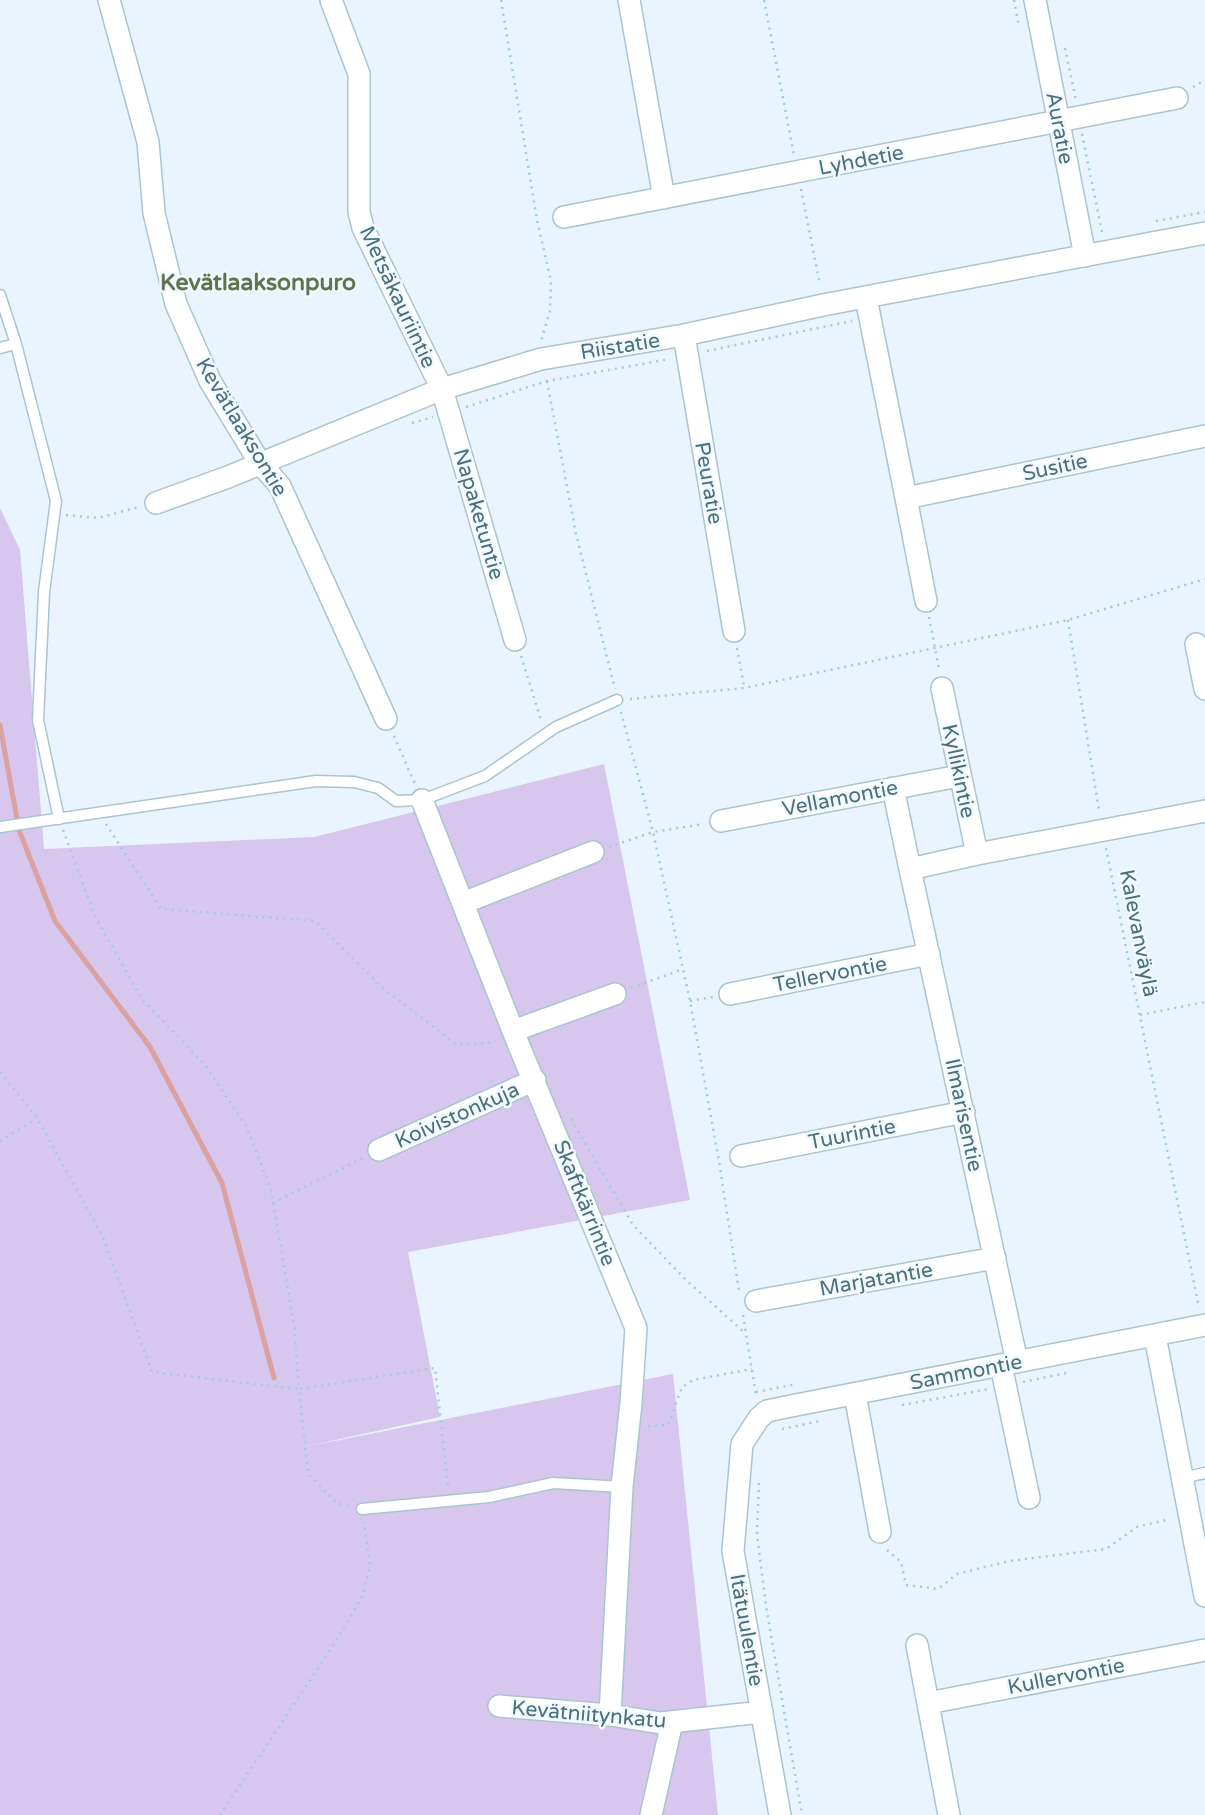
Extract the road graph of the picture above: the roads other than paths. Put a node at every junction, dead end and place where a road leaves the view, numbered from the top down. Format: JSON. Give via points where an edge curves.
{"nodes":[{"id":1,"x":109,"y":0,"type":"edge"},
{"id":2,"x":331,"y":0,"type":"edge"},
{"id":3,"x":629,"y":0,"type":"edge"},
{"id":4,"x":1035,"y":0,"type":"edge"},
{"id":5,"x":1177,"y":98,"type":"dead end"},
{"id":6,"x":1058,"y":121,"type":"junction"},
{"id":7,"x":664,"y":198,"type":"junction"},
{"id":8,"x":564,"y":217,"type":"dead end"},
{"id":9,"x":1205,"y":233,"type":"edge"},
{"id":10,"x":1086,"y":256,"type":"junction"},
{"id":11,"x":0,"y":295,"type":"edge"},
{"id":12,"x":868,"y":307,"type":"junction"},
{"id":13,"x":16,"y":344,"type":"junction"},
{"id":14,"x":685,"y":346,"type":"junction"},
{"id":15,"x":0,"y":348,"type":"edge"},
{"id":16,"x":442,"y":389,"type":"junction"},
{"id":17,"x":1205,"y":436,"type":"edge"},
{"id":18,"x":260,"y":463,"type":"junction"},
{"id":19,"x":906,"y":498,"type":"junction"},
{"id":20,"x":156,"y":503,"type":"road end"},
{"id":21,"x":926,"y":600,"type":"road end"},
{"id":22,"x":734,"y":631,"type":"road end"},
{"id":23,"x":515,"y":640,"type":"road end"},
{"id":24,"x":1196,"y":644,"type":"dead end"},
{"id":25,"x":942,"y":688,"type":"road end"},
{"id":26,"x":1205,"y":689,"type":"edge"},
{"id":27,"x":617,"y":701,"type":"road end"},
{"id":28,"x":386,"y":719,"type":"road end"},
{"id":29,"x":959,"y":776,"type":"junction"},
{"id":30,"x":894,"y":789,"type":"junction"},
{"id":31,"x":422,"y":800,"type":"junction"},
{"id":32,"x":1205,"y":811,"type":"edge"},
{"id":33,"x":59,"y":819,"type":"junction"},
{"id":34,"x":721,"y":821,"type":"road end"},
{"id":35,"x":6,"y":826,"type":"edge"},
{"id":36,"x":593,"y":852,"type":"road end"},
{"id":37,"x":976,"y":854,"type":"junction"},
{"id":38,"x":910,"y":869,"type":"junction"},
{"id":39,"x":463,"y":903,"type":"junction"},
{"id":40,"x":929,"y":954,"type":"junction"},
{"id":41,"x":615,"y":993,"type":"road end"},
{"id":42,"x":730,"y":994,"type":"road end"},
{"id":43,"x":515,"y":1036,"type":"junction"},
{"id":44,"x":535,"y":1080,"type":"junction"},
{"id":45,"x":964,"y":1112,"type":"junction"},
{"id":46,"x":379,"y":1150,"type":"road end"},
{"id":47,"x":741,"y":1156,"type":"dead end"},
{"id":48,"x":995,"y":1258,"type":"junction"},
{"id":49,"x":746,"y":1300,"type":"road end"},
{"id":50,"x":1204,"y":1326,"type":"edge"},
{"id":51,"x":1155,"y":1336,"type":"junction"},
{"id":52,"x":1009,"y":1363,"type":"junction"},
{"id":53,"x":855,"y":1394,"type":"junction"},
{"id":54,"x":741,"y":1444,"type":"joint"},
{"id":55,"x":1205,"y":1473,"type":"edge"},
{"id":56,"x":1182,"y":1478,"type":"junction"},
{"id":57,"x":622,"y":1487,"type":"junction"},
{"id":58,"x":1029,"y":1497,"type":"dead end"},
{"id":59,"x":362,"y":1509,"type":"road end"},
{"id":60,"x":880,"y":1532,"type":"road end"},
{"id":61,"x":1205,"y":1596,"type":"edge"},
{"id":62,"x":917,"y":1645,"type":"dead end"},
{"id":63,"x":1205,"y":1650,"type":"edge"},
{"id":64,"x":928,"y":1703,"type":"junction"},
{"id":65,"x":499,"y":1706,"type":"dead end"},
{"id":66,"x":762,"y":1712,"type":"junction"},
{"id":67,"x":610,"y":1715,"type":"junction"},
{"id":68,"x":672,"y":1722,"type":"junction"},
{"id":69,"x":651,"y":1815,"type":"edge"},
{"id":70,"x":780,"y":1815,"type":"edge"},
{"id":71,"x":949,"y":1815,"type":"edge"}],
"edges":[{"from":1,"to":18,"type":"street","name":"Kevätlaaksontie","via":[[148,142],[154,213],[176,304],[210,381]]},
{"from":2,"to":16,"type":"street","name":"Metsäkauriintie","via":[[359,74],[359,212],[363,228]]},
{"from":3,"to":7,"type":"street"},
{"from":4,"to":6,"type":"street","name":"Auratie"},
{"from":5,"to":6,"type":"street","name":"Lyhdetie"},
{"from":6,"to":7,"type":"street","name":"Lyhdetie"},
{"from":6,"to":10,"type":"street","name":"Auratie"},
{"from":7,"to":8,"type":"street","name":"Lyhdetie"},
{"from":9,"to":10,"type":"street","name":"Riistatie"},
{"from":10,"to":12,"type":"street","name":"Riistatie"},
{"from":11,"to":13,"type":"lane"},
{"from":12,"to":14,"type":"street","name":"Riistatie"},
{"from":12,"to":19,"type":"street"},
{"from":13,"to":15,"type":"lane"},
{"from":13,"to":33,"type":"lane","via":[[56,501],[44,592],[38,720]]},
{"from":14,"to":16,"type":"street","name":"Riistatie","via":[[541,359]]},
{"from":14,"to":22,"type":"street","name":"Peuratie"},
{"from":16,"to":18,"type":"street","name":"Riistatie"},
{"from":16,"to":23,"type":"street","name":"Napaketuntie"},
{"from":17,"to":19,"type":"street","name":"Susitie"},
{"from":18,"to":20,"type":"street","name":"Riistatie"},
{"from":18,"to":28,"type":"street","name":"Kevätlaaksontie","via":[[280,486]]},
{"from":19,"to":21,"type":"street"},
{"from":24,"to":26,"type":"street"},
{"from":25,"to":29,"type":"street","name":"Kyllikintie"},
{"from":27,"to":31,"type":"lane","via":[[556,727],[485,776]]},
{"from":29,"to":30,"type":"street","name":"Vellamontie"},
{"from":29,"to":37,"type":"street","name":"Kyllikintie"},
{"from":30,"to":34,"type":"street","name":"Vellamontie"},
{"from":30,"to":38,"type":"street","name":"Ilmarisentie"},
{"from":31,"to":33,"type":"lane","via":[[396,801],[378,788],[355,782],[316,781]]},
{"from":31,"to":39,"type":"street","name":"Skaftkärrintie"},
{"from":32,"to":37,"type":"street"},
{"from":33,"to":35,"type":"lane"},
{"from":36,"to":39,"type":"street"},
{"from":37,"to":38,"type":"street"},
{"from":38,"to":40,"type":"street","name":"Ilmarisentie"},
{"from":39,"to":43,"type":"street","name":"Skaftkärrintie"},
{"from":40,"to":42,"type":"street","name":"Tellervontie"},
{"from":40,"to":45,"type":"street","name":"Ilmarisentie"},
{"from":41,"to":43,"type":"street"},
{"from":43,"to":44,"type":"street","name":"Skaftkärrintie"},
{"from":44,"to":46,"type":"street","name":"Koivistonkuja"},
{"from":44,"to":57,"type":"street","name":"Skaftkärrintie","via":[[636,1328]]},
{"from":45,"to":47,"type":"street","name":"Tuurintie"},
{"from":45,"to":48,"type":"street","name":"Ilmarisentie"},
{"from":48,"to":49,"type":"street","name":"Marjatantie"},
{"from":48,"to":52,"type":"street","name":"Ilmarisentie"},
{"from":50,"to":51,"type":"street","name":"Sammontie"},
{"from":51,"to":52,"type":"street","name":"Sammontie"},
{"from":51,"to":56,"type":"street"},
{"from":52,"to":53,"type":"street","name":"Sammontie"},
{"from":52,"to":58,"type":"street","name":"Ilmarisentie","via":[[1004,1386]]},
{"from":53,"to":54,"type":"street","name":"Sammontie","via":[[767,1411]]},
{"from":53,"to":60,"type":"street"},
{"from":54,"to":66,"type":"street","name":"Itätuulentie","via":[[733,1550]]},
{"from":55,"to":56,"type":"lane"},
{"from":56,"to":61,"type":"street"},
{"from":57,"to":59,"type":"lane","via":[[553,1483],[489,1497]]},
{"from":57,"to":67,"type":"street","name":"Skaftkärrintie"},
{"from":62,"to":64,"type":"street"},
{"from":63,"to":64,"type":"street","name":"Kullervontie"},
{"from":64,"to":71,"type":"street"},
{"from":65,"to":67,"type":"street","name":"Kevätniitynkatu"},
{"from":66,"to":68,"type":"street","name":"Kevätniitynkatu"},
{"from":66,"to":70,"type":"street","name":"Itätuulentie"},
{"from":67,"to":68,"type":"street","name":"Kevätniitynkatu"},
{"from":68,"to":69,"type":"street"}]}
